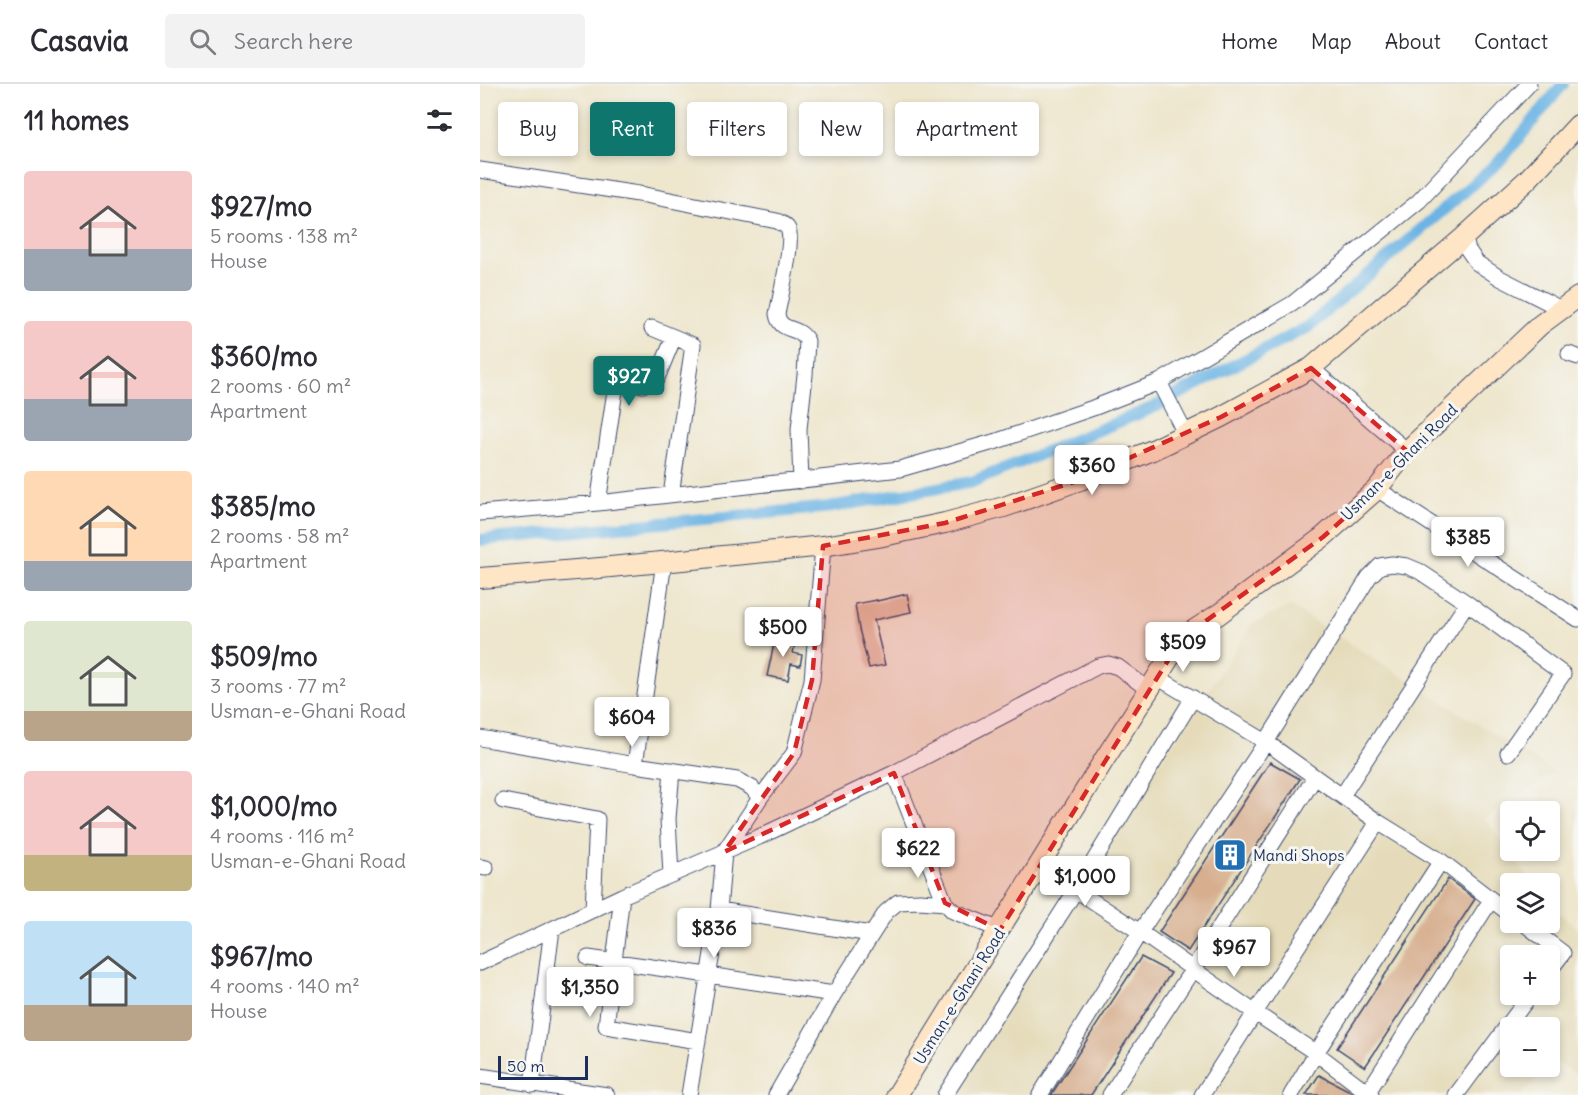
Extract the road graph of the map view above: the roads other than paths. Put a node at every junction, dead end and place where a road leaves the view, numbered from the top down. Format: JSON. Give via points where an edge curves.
{"nodes":[{"id":1,"x":1529,"y":84,"type":"edge"},
{"id":2,"x":1578,"y":125,"type":"edge"},
{"id":3,"x":480,"y":170,"type":"edge"},
{"id":4,"x":1464,"y":237,"type":"junction"},
{"id":5,"x":1578,"y":297,"type":"edge"},
{"id":6,"x":1561,"y":309,"type":"junction"},
{"id":7,"x":651,"y":328,"type":"dead end"},
{"id":8,"x":674,"y":337,"type":"junction"},
{"id":9,"x":1311,"y":368,"type":"junction"},
{"id":10,"x":1161,"y":384,"type":"junction"},
{"id":11,"x":1181,"y":425,"type":"junction"},
{"id":12,"x":1407,"y":451,"type":"junction"},
{"id":13,"x":801,"y":481,"type":"junction"},
{"id":14,"x":1377,"y":489,"type":"junction"},
{"id":15,"x":671,"y":495,"type":"junction"},
{"id":16,"x":597,"y":502,"type":"junction"},
{"id":17,"x":480,"y":513,"type":"edge"},
{"id":18,"x":823,"y":546,"type":"junction"},
{"id":19,"x":664,"y":562,"type":"junction"},
{"id":20,"x":480,"y":578,"type":"edge"},
{"id":21,"x":1467,"y":603,"type":"junction"},
{"id":22,"x":1578,"y":619,"type":"edge"},
{"id":23,"x":1153,"y":683,"type":"junction"},
{"id":24,"x":1193,"y":698,"type":"junction"},
{"id":25,"x":480,"y":738,"type":"edge"},
{"id":26,"x":1266,"y":742,"type":"junction"},
{"id":27,"x":1508,"y":753,"type":"dead end"},
{"id":28,"x":635,"y":765,"type":"junction"},
{"id":29,"x":672,"y":770,"type":"junction"},
{"id":30,"x":894,"y":773,"type":"junction"},
{"id":31,"x":1315,"y":777,"type":"junction"},
{"id":32,"x":1342,"y":796,"type":"junction"},
{"id":33,"x":760,"y":798,"type":"junction"},
{"id":34,"x":503,"y":801,"type":"dead end"},
{"id":35,"x":1378,"y":822,"type":"junction"},
{"id":36,"x":724,"y":852,"type":"junction"},
{"id":37,"x":1441,"y":861,"type":"junction"},
{"id":38,"x":671,"y":875,"type":"junction"},
{"id":39,"x":1076,"y":890,"type":"junction"},
{"id":40,"x":622,"y":896,"type":"junction"},
{"id":41,"x":1491,"y":900,"type":"junction"},
{"id":42,"x":945,"y":903,"type":"junction"},
{"id":43,"x":1500,"y":907,"type":"edge"},
{"id":44,"x":593,"y":910,"type":"junction"},
{"id":45,"x":719,"y":910,"type":"junction"},
{"id":46,"x":552,"y":929,"type":"junction"},
{"id":47,"x":1000,"y":930,"type":"junction"},
{"id":48,"x":1140,"y":932,"type":"junction"},
{"id":49,"x":1537,"y":933,"type":"edge"},
{"id":50,"x":871,"y":934,"type":"junction"},
{"id":51,"x":1552,"y":945,"type":"edge"},
{"id":52,"x":588,"y":958,"type":"dead end"},
{"id":53,"x":615,"y":962,"type":"junction"},
{"id":54,"x":480,"y":963,"type":"edge"},
{"id":55,"x":1193,"y":969,"type":"junction"},
{"id":56,"x":708,"y":975,"type":"junction"},
{"id":57,"x":834,"y":994,"type":"junction"},
{"id":58,"x":1523,"y":1005,"type":"edge"},
{"id":59,"x":1254,"y":1012,"type":"junction"},
{"id":60,"x":698,"y":1041,"type":"junction"},
{"id":61,"x":1316,"y":1053,"type":"junction"},
{"id":62,"x":480,"y":1076,"type":"edge"},
{"id":63,"x":532,"y":1085,"type":"junction"},
{"id":64,"x":1368,"y":1094,"type":"edge"},
{"id":65,"x":607,"y":1095,"type":"edge"},
{"id":66,"x":689,"y":1095,"type":"edge"},
{"id":67,"x":776,"y":1095,"type":"edge"},
{"id":68,"x":897,"y":1095,"type":"edge"},
{"id":69,"x":945,"y":1095,"type":"edge"},
{"id":70,"x":1040,"y":1095,"type":"edge"},
{"id":71,"x":1110,"y":1095,"type":"edge"},
{"id":72,"x":1202,"y":1095,"type":"edge"},
{"id":73,"x":1291,"y":1095,"type":"edge"},
{"id":74,"x":1456,"y":1095,"type":"edge"}],
"edges":[{"from":1,"to":10,"type":"street","via":[[1419,201],[1292,304]]},
{"from":2,"to":4,"type":"street","via":[[1527,180]]},
{"from":3,"to":13,"type":"street","via":[[645,195],[777,221],[785,226],[789,248],[778,322],[807,340],[799,429]]},
{"from":4,"to":6,"type":"street","via":[[1477,263]]},
{"from":4,"to":9,"type":"street"},
{"from":5,"to":6,"type":"street","name":"Usman-e-Ghani Road"},
{"from":6,"to":12,"type":"street","name":"Usman-e-Ghani Road"},
{"from":7,"to":8,"type":"street"},
{"from":8,"to":15,"type":"street","via":[[693,345]]},
{"from":8,"to":16,"type":"street","via":[[657,378],[643,385],[625,380],[616,384]]},
{"from":9,"to":11,"type":"street","via":[[1221,417]]},
{"from":9,"to":12,"type":"street"},
{"from":10,"to":11,"type":"street"},
{"from":10,"to":13,"type":"street","via":[[998,441],[900,469]]},
{"from":11,"to":18,"type":"street","via":[[1155,448],[1004,507],[945,523]]},
{"from":12,"to":14,"type":"street","name":"Usman-e-Ghani Road"},
{"from":13,"to":15,"type":"street"},
{"from":14,"to":22,"type":"street"},
{"from":14,"to":23,"type":"street","name":"Usman-e-Ghani Road","via":[[1323,537],[1182,638]]},
{"from":15,"to":16,"type":"street"},
{"from":16,"to":17,"type":"street"},
{"from":18,"to":19,"type":"street"},
{"from":18,"to":33,"type":"street","via":[[812,680],[794,753]]},
{"from":19,"to":20,"type":"street"},
{"from":19,"to":28,"type":"street"},
{"from":21,"to":26,"type":"street","via":[[1419,571],[1392,564],[1380,566],[1369,577]]},
{"from":21,"to":27,"type":"street","via":[[1563,674]]},
{"from":21,"to":32,"type":"street"},
{"from":23,"to":24,"type":"street"},
{"from":23,"to":30,"type":"street","via":[[1118,667],[1098,666]]},
{"from":23,"to":47,"type":"street","name":"Usman-e-Ghani Road"},
{"from":24,"to":26,"type":"street"},
{"from":24,"to":39,"type":"street"},
{"from":25,"to":28,"type":"street"},
{"from":26,"to":31,"type":"street"},
{"from":26,"to":48,"type":"street"},
{"from":28,"to":29,"type":"street"},
{"from":29,"to":33,"type":"street","via":[[737,780]]},
{"from":29,"to":38,"type":"street","via":[[668,819]]},
{"from":30,"to":36,"type":"street"},
{"from":30,"to":42,"type":"street"},
{"from":31,"to":32,"type":"street"},
{"from":31,"to":55,"type":"street"},
{"from":32,"to":35,"type":"street"},
{"from":33,"to":36,"type":"street"},
{"from":34,"to":44,"type":"street","via":[[597,819]]},
{"from":35,"to":37,"type":"street"},
{"from":35,"to":59,"type":"street"},
{"from":36,"to":38,"type":"street"},
{"from":36,"to":45,"type":"street"},
{"from":37,"to":41,"type":"street"},
{"from":37,"to":61,"type":"street"},
{"from":38,"to":40,"type":"street"},
{"from":39,"to":48,"type":"street"},
{"from":39,"to":69,"type":"street"},
{"from":40,"to":44,"type":"street"},
{"from":40,"to":53,"type":"street"},
{"from":41,"to":43,"type":"street"},
{"from":41,"to":64,"type":"street"},
{"from":42,"to":47,"type":"street","via":[[953,911]]},
{"from":42,"to":50,"type":"street","via":[[898,902]]},
{"from":44,"to":46,"type":"street"},
{"from":45,"to":50,"type":"street"},
{"from":45,"to":56,"type":"street"},
{"from":46,"to":54,"type":"street"},
{"from":46,"to":63,"type":"street"},
{"from":47,"to":68,"type":"street","name":"Usman-e-Ghani Road"},
{"from":48,"to":55,"type":"street"},
{"from":48,"to":70,"type":"street"},
{"from":49,"to":51,"type":"street"},
{"from":50,"to":57,"type":"street"},
{"from":52,"to":53,"type":"street"},
{"from":53,"to":56,"type":"street"},
{"from":53,"to":60,"type":"street","via":[[606,1026]]},
{"from":55,"to":59,"type":"street"},
{"from":55,"to":71,"type":"street"},
{"from":56,"to":57,"type":"street"},
{"from":56,"to":60,"type":"street"},
{"from":57,"to":67,"type":"street"},
{"from":58,"to":74,"type":"street"},
{"from":59,"to":61,"type":"street"},
{"from":59,"to":72,"type":"street"},
{"from":60,"to":66,"type":"street"},
{"from":61,"to":64,"type":"street"},
{"from":61,"to":73,"type":"street"},
{"from":62,"to":63,"type":"street"},
{"from":63,"to":65,"type":"street"}]}
